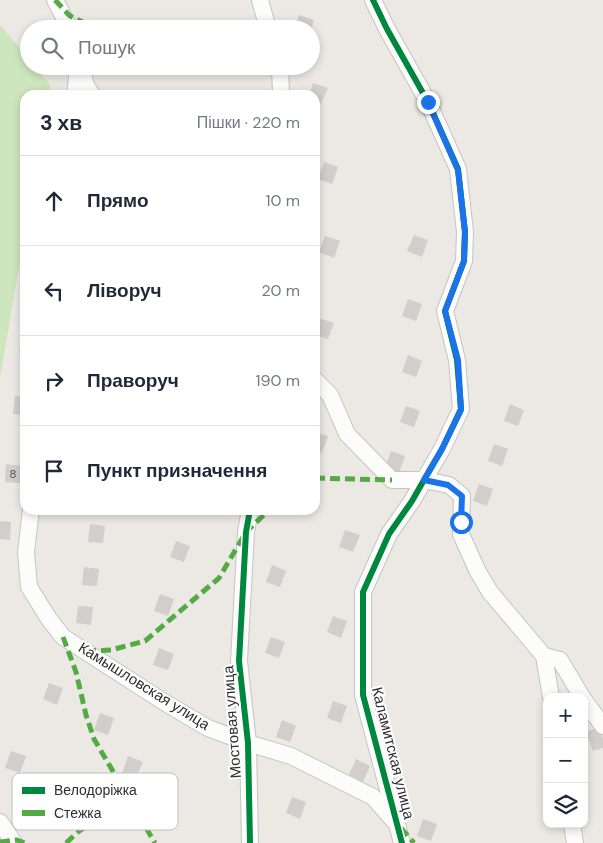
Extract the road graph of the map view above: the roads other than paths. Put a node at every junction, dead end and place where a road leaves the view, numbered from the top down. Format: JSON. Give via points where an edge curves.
{"nodes":[{"id":1,"x":55,"y":0,"type":"edge"},
{"id":2,"x":260,"y":0,"type":"edge"},
{"id":3,"x":373,"y":0,"type":"edge"},
{"id":4,"x":65,"y":20,"type":"edge"},
{"id":5,"x":266,"y":20,"type":"edge"},
{"id":6,"x":78,"y":75,"type":"edge"},
{"id":7,"x":82,"y":75,"type":"edge"},
{"id":8,"x":280,"y":75,"type":"edge"},
{"id":9,"x":76,"y":90,"type":"edge"},
{"id":10,"x":89,"y":90,"type":"edge"},
{"id":11,"x":281,"y":90,"type":"edge"},
{"id":12,"x":320,"y":385,"type":"edge"},
{"id":13,"x":424,"y":480,"type":"junction"},
{"id":14,"x":30,"y":515,"type":"edge"},
{"id":15,"x":249,"y":515,"type":"edge"},
{"id":16,"x":544,"y":656,"type":"junction"},
{"id":17,"x":550,"y":693,"type":"edge"},
{"id":18,"x":580,"y":693,"type":"edge"},
{"id":19,"x":588,"y":705,"type":"edge"},
{"id":20,"x":603,"y":726,"type":"edge"},
{"id":21,"x":248,"y":743,"type":"junction"},
{"id":22,"x":0,"y":822,"type":"edge"},
{"id":23,"x":397,"y":824,"type":"junction"},
{"id":24,"x":573,"y":828,"type":"edge"},
{"id":25,"x":14,"y":843,"type":"edge"},
{"id":26,"x":250,"y":843,"type":"edge"},
{"id":27,"x":402,"y":843,"type":"edge"},
{"id":28,"x":575,"y":843,"type":"edge"}],
"edges":[{"from":1,"to":4,"type":"street"},
{"from":2,"to":5,"type":"street"},
{"from":3,"to":13,"type":"street","name":"Каламитская улица","via":[[428,102],[458,170],[465,232],[464,261],[445,311],[458,360],[461,410]]},
{"from":6,"to":9,"type":"street"},
{"from":7,"to":10,"type":"street"},
{"from":8,"to":11,"type":"street"},
{"from":12,"to":13,"type":"street","via":[[330,396],[347,434],[392,480]]},
{"from":13,"to":16,"type":"street","via":[[448,485],[462,496],[461,534],[477,570],[490,592]]},
{"from":13,"to":23,"type":"street","name":"Каламитская улица","via":[[389,534],[363,592],[363,695]]},
{"from":14,"to":21,"type":"street","name":"Камышловская улица","via":[[26,552],[29,587],[63,636],[201,724]]},
{"from":15,"to":21,"type":"street","name":"Мостовая улица","via":[[239,661]]},
{"from":16,"to":17,"type":"street"},
{"from":16,"to":18,"type":"street","via":[[560,660]]},
{"from":19,"to":20,"type":"street"},
{"from":21,"to":23,"type":"street","name":"Камышловская улица","via":[[291,756],[373,797]]},
{"from":21,"to":26,"type":"street","name":"Мостовая улица"},
{"from":22,"to":25,"type":"street"},
{"from":23,"to":27,"type":"street","name":"Каламитская улица"},
{"from":24,"to":28,"type":"street"}]}
